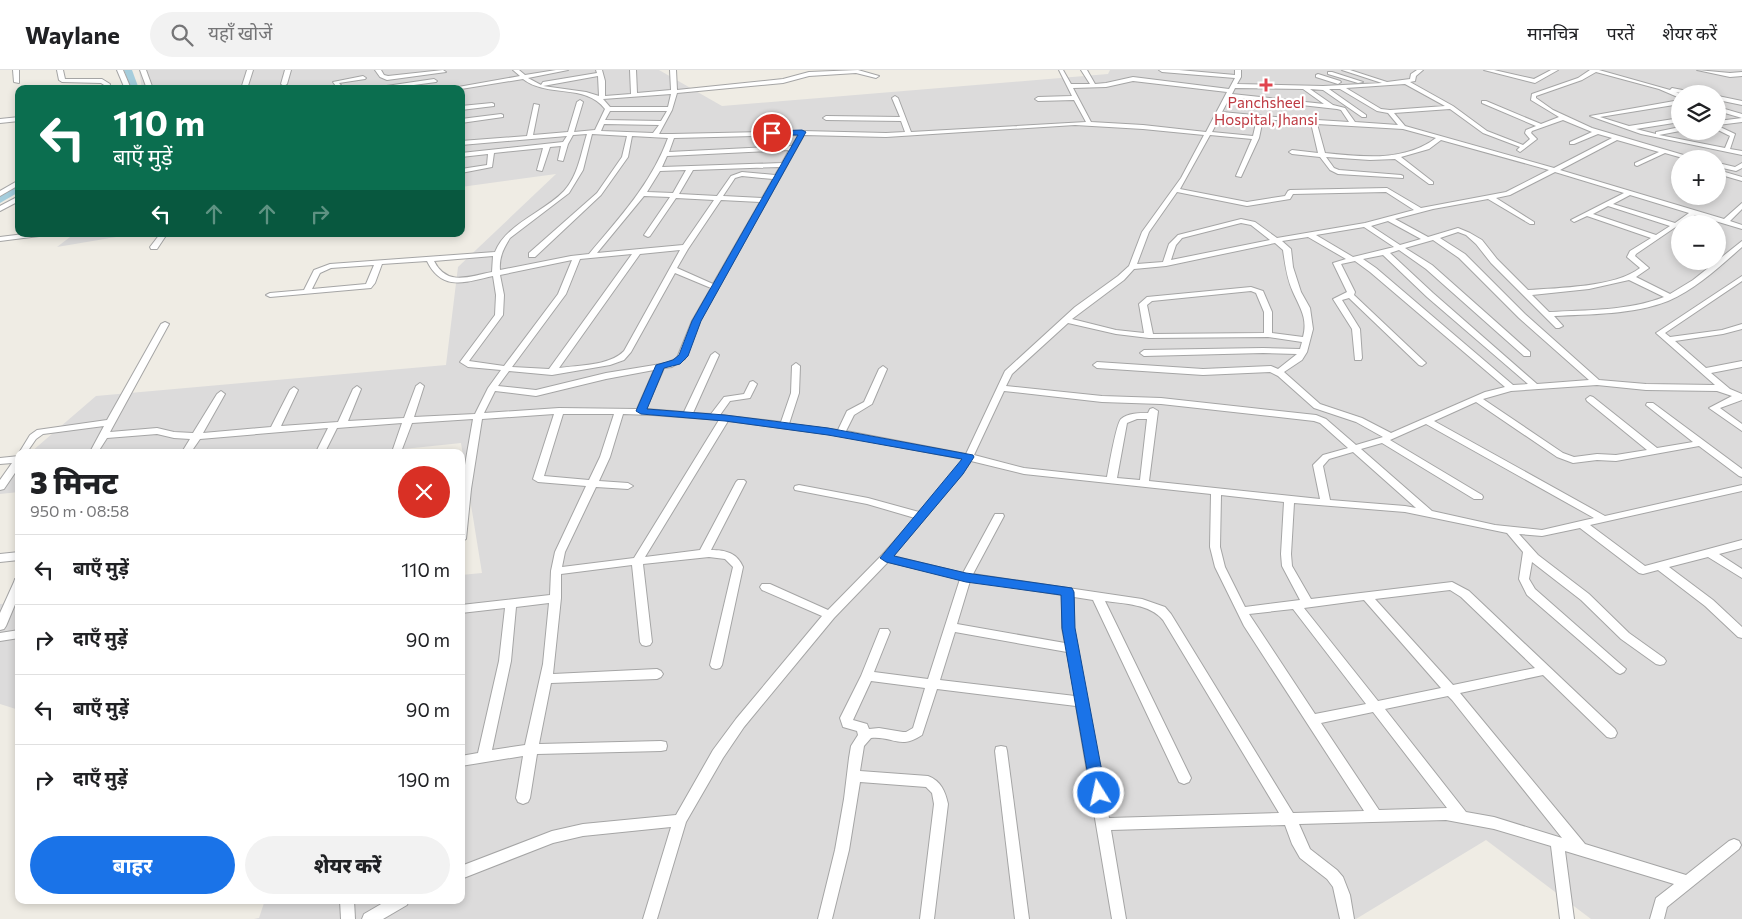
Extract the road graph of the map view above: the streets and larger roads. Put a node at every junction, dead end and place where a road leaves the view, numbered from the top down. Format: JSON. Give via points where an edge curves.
{"nodes":[{"id":1,"x":16,"y":70,"type":"edge"},
{"id":2,"x":60,"y":70,"type":"edge"},
{"id":3,"x":120,"y":70,"type":"edge"},
{"id":4,"x":143,"y":70,"type":"edge"},
{"id":5,"x":250,"y":70,"type":"edge"},
{"id":6,"x":288,"y":70,"type":"edge"},
{"id":7,"x":378,"y":70,"type":"edge"},
{"id":8,"x":516,"y":70,"type":"edge"},
{"id":9,"x":566,"y":70,"type":"edge"},
{"id":10,"x":633,"y":70,"type":"edge"},
{"id":11,"x":673,"y":70,"type":"edge"},
{"id":12,"x":1084,"y":70,"type":"edge"},
{"id":13,"x":1162,"y":70,"type":"edge"},
{"id":14,"x":1345,"y":70,"type":"edge"},
{"id":15,"x":1365,"y":70,"type":"edge"},
{"id":16,"x":1420,"y":70,"type":"edge"},
{"id":17,"x":1487,"y":70,"type":"edge"},
{"id":18,"x":1555,"y":70,"type":"edge"},
{"id":19,"x":1595,"y":70,"type":"edge"},
{"id":20,"x":1700,"y":70,"type":"edge"},
{"id":21,"x":442,"y":71,"type":"edge"},
{"id":22,"x":555,"y":71,"type":"edge"},
{"id":23,"x":849,"y":71,"type":"edge"},
{"id":24,"x":1061,"y":71,"type":"edge"},
{"id":25,"x":1181,"y":71,"type":"edge"},
{"id":26,"x":599,"y":72,"type":"edge"},
{"id":27,"x":814,"y":72,"type":"edge"},
{"id":28,"x":1208,"y":72,"type":"edge"},
{"id":29,"x":1741,"y":72,"type":"edge"},
{"id":30,"x":410,"y":73,"type":"edge"},
{"id":31,"x":1330,"y":73,"type":"dead end"},
{"id":32,"x":523,"y":76,"type":"junction"},
{"id":33,"x":876,"y":76,"type":"dead end"},
{"id":34,"x":1318,"y":76,"type":"dead end"},
{"id":35,"x":363,"y":78,"type":"dead end"},
{"id":36,"x":434,"y":81,"type":"dead end"},
{"id":37,"x":17,"y":82,"type":"dead end"},
{"id":38,"x":1408,"y":82,"type":"junction"},
{"id":39,"x":284,"y":84,"type":"dead end"},
{"id":40,"x":1233,"y":84,"type":"edge"},
{"id":41,"x":1391,"y":84,"type":"junction"},
{"id":42,"x":107,"y":85,"type":"edge"},
{"id":43,"x":126,"y":85,"type":"edge"},
{"id":44,"x":149,"y":85,"type":"edge"},
{"id":45,"x":245,"y":85,"type":"edge"},
{"id":46,"x":338,"y":85,"type":"edge"},
{"id":47,"x":402,"y":85,"type":"edge"},
{"id":48,"x":448,"y":85,"type":"edge"},
{"id":49,"x":1093,"y":85,"type":"junction"},
{"id":50,"x":465,"y":86,"type":"edge"},
{"id":51,"x":537,"y":86,"type":"junction"},
{"id":52,"x":1069,"y":86,"type":"junction"},
{"id":53,"x":1373,"y":86,"type":"junction"},
{"id":54,"x":1341,"y":87,"type":"junction"},
{"id":55,"x":1353,"y":87,"type":"junction"},
{"id":56,"x":1305,"y":88,"type":"junction"},
{"id":57,"x":1323,"y":88,"type":"junction"},
{"id":58,"x":1668,"y":91,"type":"junction"},
{"id":59,"x":1671,"y":91,"type":"edge"},
{"id":60,"x":676,"y":92,"type":"junction"},
{"id":61,"x":1671,"y":92,"type":"edge"},
{"id":62,"x":636,"y":95,"type":"junction"},
{"id":63,"x":600,"y":98,"type":"junction"},
{"id":64,"x":895,"y":98,"type":"dead end"},
{"id":65,"x":1076,"y":98,"type":"junction"},
{"id":66,"x":1038,"y":99,"type":"dead end"},
{"id":67,"x":1726,"y":100,"type":"edge"},
{"id":68,"x":580,"y":102,"type":"dead end"},
{"id":69,"x":1484,"y":102,"type":"dead end"},
{"id":70,"x":1671,"y":103,"type":"edge"},
{"id":71,"x":1742,"y":103,"type":"edge"},
{"id":72,"x":492,"y":104,"type":"dead end"},
{"id":73,"x":536,"y":105,"type":"dead end"},
{"id":74,"x":1332,"y":106,"type":"junction"},
{"id":75,"x":1451,"y":106,"type":"junction"},
{"id":76,"x":465,"y":107,"type":"edge"},
{"id":77,"x":608,"y":109,"type":"junction"},
{"id":78,"x":636,"y":109,"type":"junction"},
{"id":79,"x":670,"y":109,"type":"junction"},
{"id":80,"x":1390,"y":112,"type":"junction"},
{"id":81,"x":1220,"y":113,"type":"junction"},
{"id":82,"x":1726,"y":113,"type":"edge"},
{"id":83,"x":1306,"y":114,"type":"junction"},
{"id":84,"x":500,"y":116,"type":"dead end"},
{"id":85,"x":1364,"y":116,"type":"dead end"},
{"id":86,"x":826,"y":118,"type":"dead end"},
{"id":87,"x":1260,"y":118,"type":"junction"},
{"id":88,"x":1562,"y":118,"type":"junction"},
{"id":89,"x":1742,"y":118,"type":"edge"},
{"id":90,"x":15,"y":119,"type":"edge"},
{"id":91,"x":904,"y":119,"type":"junction"},
{"id":92,"x":465,"y":120,"type":"edge"},
{"id":93,"x":0,"y":121,"type":"edge"},
{"id":94,"x":1726,"y":121,"type":"edge"},
{"id":95,"x":602,"y":122,"type":"junction"},
{"id":96,"x":1671,"y":122,"type":"edge"},
{"id":97,"x":663,"y":123,"type":"junction"},
{"id":98,"x":1089,"y":124,"type":"junction"},
{"id":99,"x":1353,"y":124,"type":"junction"},
{"id":100,"x":1539,"y":125,"type":"junction"},
{"id":101,"x":1403,"y":128,"type":"junction"},
{"id":102,"x":1629,"y":129,"type":"junction"},
{"id":103,"x":1599,"y":131,"type":"junction"},
{"id":104,"x":1671,"y":131,"type":"edge"},
{"id":105,"x":593,"y":132,"type":"junction"},
{"id":106,"x":802,"y":132,"type":"junction"},
{"id":107,"x":1726,"y":132,"type":"edge"},
{"id":108,"x":571,"y":133,"type":"junction"},
{"id":109,"x":630,"y":133,"type":"junction"},
{"id":110,"x":1208,"y":133,"type":"junction"},
{"id":111,"x":656,"y":134,"type":"junction"},
{"id":112,"x":909,"y":134,"type":"junction"},
{"id":113,"x":1652,"y":135,"type":"junction"},
{"id":114,"x":530,"y":136,"type":"junction"},
{"id":115,"x":672,"y":136,"type":"junction"},
{"id":116,"x":1441,"y":137,"type":"junction"},
{"id":117,"x":1619,"y":137,"type":"junction"},
{"id":118,"x":1256,"y":138,"type":"junction"},
{"id":119,"x":465,"y":143,"type":"edge"},
{"id":120,"x":1572,"y":143,"type":"dead end"},
{"id":121,"x":565,"y":144,"type":"junction"},
{"id":122,"x":1703,"y":145,"type":"junction"},
{"id":123,"x":547,"y":146,"type":"junction"},
{"id":124,"x":793,"y":148,"type":"junction"},
{"id":125,"x":1524,"y":148,"type":"junction"},
{"id":126,"x":1665,"y":150,"type":"junction"},
{"id":127,"x":1700,"y":150,"type":"edge"},
{"id":128,"x":1727,"y":150,"type":"junction"},
{"id":129,"x":491,"y":152,"type":"junction"},
{"id":130,"x":1292,"y":152,"type":"dead end"},
{"id":131,"x":1671,"y":152,"type":"edge"},
{"id":132,"x":1742,"y":153,"type":"edge"},
{"id":133,"x":666,"y":154,"type":"junction"},
{"id":134,"x":1323,"y":154,"type":"junction"},
{"id":135,"x":465,"y":155,"type":"edge"},
{"id":136,"x":1511,"y":156,"type":"junction"},
{"id":137,"x":1397,"y":157,"type":"junction"},
{"id":138,"x":561,"y":160,"type":"dead end"},
{"id":139,"x":1637,"y":164,"type":"dead end"},
{"id":140,"x":783,"y":165,"type":"junction"},
{"id":141,"x":1742,"y":165,"type":"edge"},
{"id":142,"x":1726,"y":167,"type":"edge"},
{"id":143,"x":659,"y":169,"type":"junction"},
{"id":144,"x":690,"y":169,"type":"junction"},
{"id":145,"x":1554,"y":169,"type":"junction"},
{"id":146,"x":465,"y":170,"type":"edge"},
{"id":147,"x":540,"y":170,"type":"dead end"},
{"id":148,"x":1726,"y":174,"type":"edge"},
{"id":149,"x":1239,"y":176,"type":"dead end"},
{"id":150,"x":776,"y":177,"type":"junction"},
{"id":151,"x":1401,"y":177,"type":"dead end"},
{"id":152,"x":1742,"y":179,"type":"edge"},
{"id":153,"x":1431,"y":183,"type":"dead end"},
{"id":154,"x":15,"y":185,"type":"edge"},
{"id":155,"x":1176,"y":190,"type":"junction"},
{"id":156,"x":1630,"y":193,"type":"junction"},
{"id":157,"x":0,"y":194,"type":"edge"},
{"id":158,"x":645,"y":194,"type":"junction"},
{"id":159,"x":675,"y":196,"type":"junction"},
{"id":160,"x":1490,"y":197,"type":"junction"},
{"id":161,"x":720,"y":198,"type":"junction"},
{"id":162,"x":763,"y":200,"type":"junction"},
{"id":163,"x":15,"y":201,"type":"edge"},
{"id":164,"x":1608,"y":204,"type":"junction"},
{"id":165,"x":1742,"y":205,"type":"edge"},
{"id":166,"x":0,"y":210,"type":"edge"},
{"id":167,"x":1419,"y":210,"type":"junction"},
{"id":168,"x":1694,"y":213,"type":"junction"},
{"id":169,"x":1587,"y":214,"type":"junction"},
{"id":170,"x":1691,"y":215,"type":"edge"},
{"id":171,"x":1701,"y":215,"type":"edge"},
{"id":172,"x":1388,"y":218,"type":"junction"},
{"id":173,"x":1574,"y":220,"type":"dead end"},
{"id":174,"x":1726,"y":220,"type":"edge"},
{"id":175,"x":1726,"y":223,"type":"edge"},
{"id":176,"x":1532,"y":224,"type":"dead end"},
{"id":177,"x":1671,"y":224,"type":"edge"},
{"id":178,"x":1365,"y":225,"type":"junction"},
{"id":179,"x":1742,"y":227,"type":"edge"},
{"id":180,"x":1671,"y":228,"type":"edge"},
{"id":181,"x":648,"y":235,"type":"dead end"},
{"id":182,"x":1310,"y":235,"type":"junction"},
{"id":183,"x":16,"y":237,"type":"edge"},
{"id":184,"x":161,"y":237,"type":"edge"},
{"id":185,"x":1656,"y":237,"type":"junction"},
{"id":186,"x":1431,"y":238,"type":"junction"},
{"id":187,"x":0,"y":239,"type":"edge"},
{"id":188,"x":1277,"y":240,"type":"junction"},
{"id":189,"x":1742,"y":243,"type":"edge"},
{"id":190,"x":154,"y":247,"type":"dead end"},
{"id":191,"x":686,"y":247,"type":"junction"},
{"id":192,"x":1402,"y":247,"type":"junction"},
{"id":193,"x":638,"y":251,"type":"junction"},
{"id":194,"x":1385,"y":252,"type":"junction"},
{"id":195,"x":497,"y":254,"type":"junction"},
{"id":196,"x":532,"y":255,"type":"dead end"},
{"id":197,"x":592,"y":255,"type":"junction"},
{"id":198,"x":577,"y":257,"type":"junction"},
{"id":199,"x":1353,"y":258,"type":"junction"},
{"id":200,"x":430,"y":259,"type":"junction"},
{"id":201,"x":379,"y":262,"type":"junction"},
{"id":202,"x":1166,"y":264,"type":"junction"},
{"id":203,"x":1132,"y":267,"type":"junction"},
{"id":204,"x":673,"y":269,"type":"junction"},
{"id":205,"x":495,"y":273,"type":"junction"},
{"id":206,"x":1631,"y":278,"type":"junction"},
{"id":207,"x":1742,"y":278,"type":"edge"},
{"id":208,"x":716,"y":288,"type":"junction"},
{"id":209,"x":307,"y":292,"type":"junction"},
{"id":210,"x":1525,"y":293,"type":"junction"},
{"id":211,"x":270,"y":295,"type":"dead end"},
{"id":212,"x":1350,"y":295,"type":"junction"},
{"id":213,"x":1669,"y":296,"type":"junction"},
{"id":214,"x":1548,"y":314,"type":"junction"},
{"id":215,"x":1066,"y":320,"type":"junction"},
{"id":216,"x":165,"y":324,"type":"dead end"},
{"id":217,"x":1560,"y":326,"type":"dead end"},
{"id":218,"x":1742,"y":326,"type":"edge"},
{"id":219,"x":1268,"y":335,"type":"junction"},
{"id":220,"x":1149,"y":336,"type":"junction"},
{"id":221,"x":1306,"y":340,"type":"junction"},
{"id":222,"x":1667,"y":340,"type":"junction"},
{"id":223,"x":1303,"y":352,"type":"junction"},
{"id":224,"x":1144,"y":353,"type":"dead end"},
{"id":225,"x":1527,"y":354,"type":"dead end"},
{"id":226,"x":715,"y":355,"type":"dead end"},
{"id":227,"x":1358,"y":358,"type":"dead end"},
{"id":228,"x":1422,"y":363,"type":"dead end"},
{"id":229,"x":1742,"y":364,"type":"edge"},
{"id":230,"x":1097,"y":365,"type":"dead end"},
{"id":231,"x":796,"y":366,"type":"dead end"},
{"id":232,"x":660,"y":367,"type":"junction"},
{"id":233,"x":508,"y":368,"type":"junction"},
{"id":234,"x":883,"y":369,"type":"dead end"},
{"id":235,"x":1706,"y":371,"type":"junction"},
{"id":236,"x":552,"y":372,"type":"junction"},
{"id":237,"x":1278,"y":373,"type":"junction"},
{"id":238,"x":1597,"y":382,"type":"junction"},
{"id":239,"x":753,"y":384,"type":"dead end"},
{"id":240,"x":420,"y":386,"type":"dead end"},
{"id":241,"x":1535,"y":386,"type":"junction"},
{"id":242,"x":492,"y":388,"type":"junction"},
{"id":243,"x":1002,"y":388,"type":"junction"},
{"id":244,"x":1511,"y":388,"type":"junction"},
{"id":245,"x":357,"y":389,"type":"dead end"},
{"id":246,"x":294,"y":390,"type":"dead end"},
{"id":247,"x":1726,"y":390,"type":"junction"},
{"id":248,"x":221,"y":394,"type":"dead end"},
{"id":249,"x":1741,"y":396,"type":"edge"},
{"id":250,"x":1477,"y":398,"type":"junction"},
{"id":251,"x":1590,"y":399,"type":"dead end"},
{"id":252,"x":1153,"y":401,"type":"junction"},
{"id":253,"x":1650,"y":405,"type":"dead end"},
{"id":254,"x":620,"y":410,"type":"junction"},
{"id":255,"x":559,"y":411,"type":"junction"},
{"id":256,"x":641,"y":411,"type":"junction"},
{"id":257,"x":687,"y":415,"type":"junction"},
{"id":258,"x":478,"y":416,"type":"junction"},
{"id":259,"x":1152,"y":416,"type":"junction"},
{"id":260,"x":719,"y":418,"type":"junction"},
{"id":261,"x":407,"y":420,"type":"junction"},
{"id":262,"x":1427,"y":421,"type":"junction"},
{"id":263,"x":110,"y":422,"type":"junction"},
{"id":264,"x":338,"y":424,"type":"junction"},
{"id":265,"x":784,"y":426,"type":"junction"},
{"id":266,"x":1742,"y":428,"type":"edge"},
{"id":267,"x":275,"y":429,"type":"junction"},
{"id":268,"x":842,"y":433,"type":"junction"},
{"id":269,"x":103,"y":435,"type":"junction"},
{"id":270,"x":196,"y":436,"type":"junction"},
{"id":271,"x":1387,"y":438,"type":"junction"},
{"id":272,"x":1701,"y":443,"type":"junction"},
{"id":273,"x":25,"y":449,"type":"edge"},
{"id":274,"x":96,"y":449,"type":"edge"},
{"id":275,"x":189,"y":449,"type":"edge"},
{"id":276,"x":323,"y":449,"type":"edge"},
{"id":277,"x":398,"y":449,"type":"edge"},
{"id":278,"x":1354,"y":449,"type":"junction"},
{"id":279,"x":1655,"y":451,"type":"junction"},
{"id":280,"x":969,"y":457,"type":"junction"},
{"id":281,"x":15,"y":459,"type":"edge"},
{"id":282,"x":0,"y":461,"type":"edge"},
{"id":283,"x":15,"y":465,"type":"edge"},
{"id":284,"x":1742,"y":474,"type":"edge"},
{"id":285,"x":1111,"y":481,"type":"junction"},
{"id":286,"x":592,"y":482,"type":"junction"},
{"id":287,"x":741,"y":482,"type":"dead end"},
{"id":288,"x":465,"y":484,"type":"edge"},
{"id":289,"x":1144,"y":484,"type":"junction"},
{"id":290,"x":628,"y":486,"type":"dead end"},
{"id":291,"x":0,"y":488,"type":"edge"},
{"id":292,"x":799,"y":488,"type":"dead end"},
{"id":293,"x":1742,"y":488,"type":"edge"},
{"id":294,"x":1216,"y":491,"type":"junction"},
{"id":295,"x":1478,"y":497,"type":"dead end"},
{"id":296,"x":1289,"y":499,"type":"junction"},
{"id":297,"x":1326,"y":503,"type":"junction"},
{"id":298,"x":1428,"y":513,"type":"junction"},
{"id":299,"x":921,"y":516,"type":"junction"},
{"id":300,"x":999,"y":516,"type":"dead end"},
{"id":301,"x":1605,"y":520,"type":"junction"},
{"id":302,"x":1583,"y":525,"type":"junction"},
{"id":303,"x":1510,"y":530,"type":"junction"},
{"id":304,"x":1742,"y":544,"type":"edge"},
{"id":305,"x":1528,"y":552,"type":"junction"},
{"id":306,"x":704,"y":553,"type":"junction"},
{"id":307,"x":1710,"y":553,"type":"junction"},
{"id":308,"x":15,"y":556,"type":"edge"},
{"id":309,"x":0,"y":557,"type":"edge"},
{"id":310,"x":886,"y":558,"type":"junction"},
{"id":311,"x":637,"y":561,"type":"junction"},
{"id":312,"x":1661,"y":566,"type":"junction"},
{"id":313,"x":556,"y":571,"type":"junction"},
{"id":314,"x":1742,"y":574,"type":"edge"},
{"id":315,"x":966,"y":577,"type":"junction"},
{"id":316,"x":766,"y":587,"type":"dead end"},
{"id":317,"x":15,"y":591,"type":"edge"},
{"id":318,"x":1068,"y":592,"type":"junction"},
{"id":319,"x":1097,"y":596,"type":"junction"},
{"id":320,"x":1367,"y":597,"type":"junction"},
{"id":321,"x":555,"y":598,"type":"junction"},
{"id":322,"x":511,"y":603,"type":"junction"},
{"id":323,"x":1302,"y":604,"type":"junction"},
{"id":324,"x":465,"y":609,"type":"edge"},
{"id":325,"x":1242,"y":611,"type":"junction"},
{"id":326,"x":830,"y":615,"type":"junction"},
{"id":327,"x":0,"y":626,"type":"edge"},
{"id":328,"x":950,"y":627,"type":"junction"},
{"id":329,"x":884,"y":632,"type":"dead end"},
{"id":330,"x":1742,"y":634,"type":"edge"},
{"id":331,"x":15,"y":635,"type":"edge"},
{"id":332,"x":0,"y":637,"type":"edge"},
{"id":333,"x":646,"y":642,"type":"dead end"},
{"id":334,"x":1072,"y":649,"type":"junction"},
{"id":335,"x":1660,"y":661,"type":"dead end"},
{"id":336,"x":716,"y":665,"type":"dead end"},
{"id":337,"x":1620,"y":669,"type":"dead end"},
{"id":338,"x":1546,"y":670,"type":"junction"},
{"id":339,"x":657,"y":674,"type":"dead end"},
{"id":340,"x":867,"y":676,"type":"junction"},
{"id":341,"x":546,"y":678,"type":"junction"},
{"id":342,"x":933,"y":684,"type":"junction"},
{"id":343,"x":1449,"y":689,"type":"junction"},
{"id":344,"x":1081,"y":702,"type":"junction"},
{"id":345,"x":1374,"y":706,"type":"junction"},
{"id":346,"x":1312,"y":720,"type":"junction"},
{"id":347,"x":1611,"y":732,"type":"dead end"},
{"id":348,"x":864,"y":735,"type":"junction"},
{"id":349,"x":661,"y":746,"type":"dead end"},
{"id":350,"x":531,"y":749,"type":"junction"},
{"id":351,"x":1001,"y":751,"type":"dead end"},
{"id":352,"x":484,"y":756,"type":"junction"},
{"id":353,"x":465,"y":760,"type":"edge"},
{"id":354,"x":854,"y":776,"type":"junction"},
{"id":355,"x":1184,"y":778,"type":"dead end"},
{"id":356,"x":523,"y":798,"type":"dead end"},
{"id":357,"x":1461,"y":816,"type":"junction"},
{"id":358,"x":1376,"y":817,"type":"junction"},
{"id":359,"x":1290,"y":819,"type":"junction"},
{"id":360,"x":680,"y":820,"type":"junction"},
{"id":361,"x":1104,"y":824,"type":"junction"},
{"id":362,"x":1557,"y":842,"type":"junction"},
{"id":363,"x":1734,"y":846,"type":"dead end"},
{"id":364,"x":1580,"y":849,"type":"junction"},
{"id":365,"x":465,"y":872,"type":"edge"},
{"id":366,"x":1688,"y":882,"type":"junction"},
{"id":367,"x":347,"y":904,"type":"edge"},
{"id":368,"x":393,"y":904,"type":"edge"},
{"id":369,"x":348,"y":919,"type":"edge"},
{"id":370,"x":369,"y":919,"type":"edge"},
{"id":371,"x":650,"y":919,"type":"edge"},
{"id":372,"x":825,"y":919,"type":"edge"},
{"id":373,"x":927,"y":919,"type":"edge"},
{"id":374,"x":1022,"y":919,"type":"edge"},
{"id":375,"x":1119,"y":919,"type":"edge"},
{"id":376,"x":1347,"y":919,"type":"edge"},
{"id":377,"x":1567,"y":919,"type":"edge"},
{"id":378,"x":1657,"y":919,"type":"edge"}],
"edges":[{"from":1,"to":37,"type":"street"},
{"from":2,"to":42,"type":"street","via":[[64,81],[102,81]]},
{"from":3,"to":43,"type":"street"},
{"from":4,"to":44,"type":"street"},
{"from":5,"to":45,"type":"street"},
{"from":6,"to":39,"type":"street"},
{"from":7,"to":30,"type":"street","via":[[387,78]]},
{"from":8,"to":32,"type":"street"},
{"from":9,"to":22,"type":"street"},
{"from":10,"to":62,"type":"street"},
{"from":11,"to":60,"type":"street"},
{"from":12,"to":49,"type":"street"},
{"from":13,"to":25,"type":"street"},
{"from":14,"to":41,"type":"street"},
{"from":15,"to":38,"type":"street"},
{"from":16,"to":38,"type":"street"},
{"from":17,"to":18,"type":"street","via":[[1535,81]]},
{"from":19,"to":58,"type":"street"},
{"from":19,"to":88,"type":"street","via":[[1580,79],[1532,96]]},
{"from":20,"to":29,"type":"street","via":[[1730,74]]},
{"from":21,"to":30,"type":"street"},
{"from":21,"to":48,"type":"street"},
{"from":22,"to":32,"type":"street"},
{"from":23,"to":27,"type":"street"},
{"from":23,"to":33,"type":"street"},
{"from":24,"to":52,"type":"street"},
{"from":25,"to":28,"type":"street"},
{"from":26,"to":51,"type":"street"},
{"from":26,"to":63,"type":"street","via":[[602,81]]},
{"from":27,"to":60,"type":"street","via":[[784,80]]},
{"from":28,"to":40,"type":"street"},
{"from":31,"to":53,"type":"street"},
{"from":32,"to":50,"type":"street"},
{"from":32,"to":51,"type":"street"},
{"from":34,"to":55,"type":"street"},
{"from":35,"to":46,"type":"street","via":[[336,82]]},
{"from":36,"to":47,"type":"street"},
{"from":38,"to":41,"type":"street"},
{"from":38,"to":75,"type":"street"},
{"from":40,"to":49,"type":"street","via":[[1133,79]]},
{"from":40,"to":56,"type":"street"},
{"from":40,"to":81,"type":"street"},
{"from":40,"to":83,"type":"street"},
{"from":41,"to":53,"type":"street"},
{"from":49,"to":52,"type":"street"},
{"from":51,"to":63,"type":"street"},
{"from":52,"to":65,"type":"street"},
{"from":53,"to":55,"type":"street"},
{"from":54,"to":55,"type":"street"},
{"from":54,"to":57,"type":"street"},
{"from":54,"to":80,"type":"street","via":[[1379,110]]},
{"from":56,"to":57,"type":"street"},
{"from":56,"to":74,"type":"street"},
{"from":57,"to":85,"type":"street"},
{"from":58,"to":59,"type":"street"},
{"from":58,"to":61,"type":"street"},
{"from":60,"to":62,"type":"street"},
{"from":60,"to":79,"type":"street"},
{"from":62,"to":63,"type":"street"},
{"from":62,"to":78,"type":"street"},
{"from":63,"to":77,"type":"street"},
{"from":64,"to":91,"type":"street"},
{"from":65,"to":66,"type":"street"},
{"from":65,"to":98,"type":"street"},
{"from":67,"to":71,"type":"street"},
{"from":68,"to":108,"type":"street"},
{"from":69,"to":100,"type":"street"},
{"from":70,"to":102,"type":"street","via":[[1593,116]]},
{"from":72,"to":76,"type":"street"},
{"from":73,"to":114,"type":"street"},
{"from":74,"to":83,"type":"street"},
{"from":74,"to":99,"type":"street","via":[[1344,108]]},
{"from":75,"to":80,"type":"street"},
{"from":75,"to":125,"type":"street","via":[[1480,130]]},
{"from":77,"to":78,"type":"street"},
{"from":77,"to":95,"type":"street"},
{"from":78,"to":79,"type":"street"},
{"from":79,"to":97,"type":"street"},
{"from":80,"to":101,"type":"street"},
{"from":81,"to":87,"type":"street"},
{"from":81,"to":110,"type":"street"},
{"from":82,"to":89,"type":"street"},
{"from":83,"to":87,"type":"street"},
{"from":83,"to":99,"type":"street"},
{"from":83,"to":134,"type":"street"},
{"from":84,"to":92,"type":"street"},
{"from":86,"to":91,"type":"street"},
{"from":87,"to":118,"type":"street"},
{"from":88,"to":100,"type":"street"},
{"from":88,"to":103,"type":"street"},
{"from":89,"to":94,"type":"street"},
{"from":90,"to":93,"type":"street"},
{"from":91,"to":112,"type":"street"},
{"from":95,"to":97,"type":"street"},
{"from":95,"to":105,"type":"street"},
{"from":96,"to":102,"type":"street"},
{"from":97,"to":111,"type":"street"},
{"from":98,"to":110,"type":"street"},
{"from":98,"to":112,"type":"street"},
{"from":99,"to":101,"type":"street"},
{"from":100,"to":125,"type":"street","via":[[1529,130],[1534,139]]},
{"from":101,"to":116,"type":"street"},
{"from":102,"to":113,"type":"street"},
{"from":103,"to":117,"type":"street"},
{"from":103,"to":120,"type":"street"},
{"from":104,"to":113,"type":"street"},
{"from":105,"to":108,"type":"street"},
{"from":105,"to":109,"type":"street"},
{"from":105,"to":195,"type":"street","via":[[582,164],[567,192],[508,237]]},
{"from":106,"to":112,"type":"street"},
{"from":106,"to":115,"type":"street"},
{"from":106,"to":124,"type":"street"},
{"from":107,"to":128,"type":"street","via":[[1733,135]]},
{"from":108,"to":114,"type":"street"},
{"from":108,"to":121,"type":"street"},
{"from":109,"to":111,"type":"street"},
{"from":109,"to":196,"type":"street","via":[[625,157],[599,194]]},
{"from":110,"to":118,"type":"street"},
{"from":110,"to":155,"type":"street"},
{"from":111,"to":115,"type":"street"},
{"from":113,"to":122,"type":"street"},
{"from":114,"to":119,"type":"street"},
{"from":115,"to":133,"type":"street"},
{"from":116,"to":136,"type":"street"},
{"from":116,"to":137,"type":"street","via":[[1431,146]]},
{"from":117,"to":126,"type":"street"},
{"from":117,"to":145,"type":"street"},
{"from":118,"to":149,"type":"street"},
{"from":121,"to":123,"type":"street"},
{"from":121,"to":138,"type":"street"},
{"from":122,"to":127,"type":"street"},
{"from":122,"to":128,"type":"street"},
{"from":123,"to":129,"type":"street"},
{"from":123,"to":147,"type":"street"},
{"from":124,"to":133,"type":"street"},
{"from":124,"to":140,"type":"street"},
{"from":125,"to":136,"type":"street"},
{"from":126,"to":131,"type":"street"},
{"from":126,"to":139,"type":"street"},
{"from":128,"to":132,"type":"street"},
{"from":129,"to":135,"type":"street"},
{"from":129,"to":146,"type":"street","via":[[490,166]]},
{"from":130,"to":134,"type":"street"},
{"from":133,"to":143,"type":"street"},
{"from":134,"to":137,"type":"street"},
{"from":134,"to":151,"type":"street","via":[[1333,171]]},
{"from":136,"to":145,"type":"street"},
{"from":137,"to":153,"type":"street"},
{"from":140,"to":144,"type":"street"},
{"from":140,"to":150,"type":"street"},
{"from":141,"to":142,"type":"street","via":[[1736,169]]},
{"from":143,"to":144,"type":"street"},
{"from":143,"to":158,"type":"street"},
{"from":144,"to":159,"type":"street"},
{"from":145,"to":156,"type":"street"},
{"from":145,"to":160,"type":"street","via":[[1513,192]]},
{"from":148,"to":152,"type":"street"},
{"from":150,"to":161,"type":"street","via":[[736,175]]},
{"from":150,"to":162,"type":"street"},
{"from":154,"to":157,"type":"street"},
{"from":155,"to":167,"type":"street","via":[[1248,204],[1288,198],[1290,192],[1387,190]]},
{"from":155,"to":203,"type":"street","via":[[1146,232]]},
{"from":156,"to":164,"type":"street"},
{"from":156,"to":168,"type":"street"},
{"from":158,"to":159,"type":"street"},
{"from":158,"to":197,"type":"street"},
{"from":159,"to":161,"type":"street"},
{"from":159,"to":181,"type":"street"},
{"from":160,"to":167,"type":"street"},
{"from":160,"to":176,"type":"street"},
{"from":161,"to":162,"type":"street"},
{"from":161,"to":191,"type":"street"},
{"from":162,"to":208,"type":"street"},
{"from":163,"to":166,"type":"street"},
{"from":164,"to":169,"type":"street"},
{"from":164,"to":177,"type":"street"},
{"from":165,"to":174,"type":"street"},
{"from":167,"to":172,"type":"street"},
{"from":168,"to":170,"type":"street"},
{"from":168,"to":171,"type":"street"},
{"from":169,"to":173,"type":"street"},
{"from":169,"to":185,"type":"street"},
{"from":172,"to":178,"type":"street"},
{"from":172,"to":186,"type":"street"},
{"from":175,"to":179,"type":"street"},
{"from":178,"to":182,"type":"street"},
{"from":178,"to":192,"type":"street"},
{"from":180,"to":185,"type":"street"},
{"from":182,"to":188,"type":"street"},
{"from":182,"to":199,"type":"street"},
{"from":183,"to":187,"type":"street"},
{"from":184,"to":190,"type":"street"},
{"from":185,"to":206,"type":"street","via":[[1632,255],[1645,268]]},
{"from":186,"to":192,"type":"street"},
{"from":186,"to":210,"type":"street","via":[[1454,230],[1474,238]]},
{"from":186,"to":238,"type":"street","via":[[1462,256],[1522,316]]},
{"from":188,"to":202,"type":"street"},
{"from":188,"to":202,"type":"street","via":[[1250,222],[1236,222],[1180,236],[1173,244]]},
{"from":188,"to":221,"type":"street","via":[[1288,250],[1289,268],[1310,321]]},
{"from":189,"to":213,"type":"street","via":[[1694,282]]},
{"from":191,"to":193,"type":"street"},
{"from":191,"to":204,"type":"street"},
{"from":192,"to":194,"type":"street"},
{"from":192,"to":225,"type":"street"},
{"from":193,"to":197,"type":"street"},
{"from":193,"to":236,"type":"street"},
{"from":194,"to":199,"type":"street"},
{"from":194,"to":241,"type":"street"},
{"from":195,"to":200,"type":"street"},
{"from":195,"to":205,"type":"street"},
{"from":197,"to":198,"type":"street"},
{"from":198,"to":205,"type":"street"},
{"from":198,"to":233,"type":"street","via":[[562,294]]},
{"from":199,"to":212,"type":"street","via":[[1337,264]]},
{"from":199,"to":244,"type":"street","via":[[1373,270]]},
{"from":200,"to":201,"type":"street"},
{"from":200,"to":205,"type":"street","via":[[434,269],[454,281]]},
{"from":201,"to":209,"type":"street","via":[[321,269]]},
{"from":201,"to":209,"type":"street","via":[[368,286]]},
{"from":202,"to":203,"type":"street"},
{"from":203,"to":215,"type":"street"},
{"from":204,"to":208,"type":"street"},
{"from":204,"to":236,"type":"street","via":[[624,355],[607,363]]},
{"from":205,"to":233,"type":"street","via":[[499,315],[464,362]]},
{"from":206,"to":210,"type":"street"},
{"from":206,"to":213,"type":"street"},
{"from":207,"to":222,"type":"street","via":[[1662,330],[1660,333]]},
{"from":208,"to":232,"type":"street","via":[[696,321],[684,356],[677,362]]},
{"from":209,"to":211,"type":"street"},
{"from":210,"to":214,"type":"street"},
{"from":212,"to":227,"type":"street","via":[[1337,299],[1356,329]]},
{"from":212,"to":228,"type":"street"},
{"from":213,"to":214,"type":"street","via":[[1602,312]]},
{"from":214,"to":217,"type":"street"},
{"from":215,"to":220,"type":"street"},
{"from":215,"to":243,"type":"street","via":[[1008,373]]},
{"from":216,"to":263,"type":"street"},
{"from":218,"to":222,"type":"street"},
{"from":219,"to":220,"type":"street"},
{"from":219,"to":220,"type":"street","via":[[1268,312],[1259,291],[1251,289],[1150,299],[1144,304]]},
{"from":219,"to":221,"type":"street"},
{"from":221,"to":223,"type":"street"},
{"from":222,"to":235,"type":"street"},
{"from":223,"to":224,"type":"street"},
{"from":223,"to":237,"type":"street"},
{"from":226,"to":257,"type":"street"},
{"from":229,"to":235,"type":"street"},
{"from":230,"to":237,"type":"street","via":[[1203,372],[1271,369]]},
{"from":231,"to":265,"type":"street","via":[[793,404]]},
{"from":232,"to":242,"type":"street","via":[[536,393]]},
{"from":232,"to":256,"type":"street"},
{"from":233,"to":236,"type":"street"},
{"from":233,"to":242,"type":"street"},
{"from":234,"to":268,"type":"street","via":[[868,404],[850,413]]},
{"from":235,"to":247,"type":"street"},
{"from":237,"to":271,"type":"street","via":[[1317,406],[1359,420]]},
{"from":238,"to":241,"type":"street"},
{"from":238,"to":247,"type":"street"},
{"from":239,"to":260,"type":"street","via":[[747,396],[727,399]]},
{"from":240,"to":261,"type":"street"},
{"from":241,"to":244,"type":"street"},
{"from":242,"to":258,"type":"street"},
{"from":243,"to":252,"type":"street"},
{"from":243,"to":280,"type":"street"},
{"from":244,"to":250,"type":"street"},
{"from":245,"to":264,"type":"street"},
{"from":246,"to":267,"type":"street"},
{"from":247,"to":249,"type":"street"},
{"from":248,"to":270,"type":"street"},
{"from":249,"to":266,"type":"street","via":[[1714,408]]},
{"from":250,"to":262,"type":"street"},
{"from":250,"to":279,"type":"street","via":[[1569,459],[1616,458]]},
{"from":251,"to":279,"type":"street"},
{"from":252,"to":259,"type":"street"},
{"from":252,"to":278,"type":"street","via":[[1316,418]]},
{"from":253,"to":272,"type":"street"},
{"from":254,"to":255,"type":"street"},
{"from":254,"to":256,"type":"street"},
{"from":254,"to":286,"type":"street","via":[[605,457]]},
{"from":255,"to":258,"type":"street"},
{"from":255,"to":286,"type":"street","via":[[538,479]]},
{"from":256,"to":257,"type":"street"},
{"from":257,"to":260,"type":"street"},
{"from":258,"to":261,"type":"street"},
{"from":258,"to":288,"type":"street"},
{"from":259,"to":285,"type":"street","via":[[1136,416],[1123,422]]},
{"from":259,"to":289,"type":"street"},
{"from":260,"to":265,"type":"street"},
{"from":260,"to":311,"type":"street"},
{"from":261,"to":264,"type":"street"},
{"from":261,"to":277,"type":"street"},
{"from":262,"to":271,"type":"street"},
{"from":262,"to":301,"type":"street"},
{"from":263,"to":269,"type":"street"},
{"from":263,"to":273,"type":"street","via":[[40,432]]},
{"from":264,"to":267,"type":"street"},
{"from":264,"to":276,"type":"street"},
{"from":265,"to":268,"type":"street"},
{"from":267,"to":270,"type":"street"},
{"from":268,"to":280,"type":"street"},
{"from":269,"to":270,"type":"street","via":[[157,431]]},
{"from":269,"to":274,"type":"street"},
{"from":270,"to":275,"type":"street"},
{"from":271,"to":278,"type":"street"},
{"from":271,"to":295,"type":"street"},
{"from":272,"to":279,"type":"street"},
{"from":272,"to":284,"type":"street"},
{"from":278,"to":297,"type":"street","via":[[1326,457],[1318,465]]},
{"from":278,"to":298,"type":"street"},
{"from":280,"to":285,"type":"street","via":[[1024,471]]},
{"from":280,"to":299,"type":"street"},
{"from":281,"to":282,"type":"street"},
{"from":283,"to":291,"type":"street"},
{"from":285,"to":289,"type":"street"},
{"from":286,"to":290,"type":"street"},
{"from":286,"to":313,"type":"street","via":[[560,552]]},
{"from":287,"to":306,"type":"street"},
{"from":289,"to":294,"type":"street"},
{"from":292,"to":299,"type":"street","via":[[868,501]]},
{"from":293,"to":301,"type":"street"},
{"from":294,"to":296,"type":"street"},
{"from":294,"to":325,"type":"street","via":[[1217,557]]},
{"from":296,"to":297,"type":"street"},
{"from":296,"to":323,"type":"street","via":[[1287,566]]},
{"from":297,"to":298,"type":"street"},
{"from":298,"to":303,"type":"street"},
{"from":299,"to":310,"type":"street"},
{"from":300,"to":315,"type":"street"},
{"from":301,"to":302,"type":"street"},
{"from":302,"to":303,"type":"street","via":[[1549,533]]},
{"from":302,"to":312,"type":"street","via":[[1640,569]]},
{"from":303,"to":305,"type":"street"},
{"from":304,"to":307,"type":"street"},
{"from":305,"to":335,"type":"street"},
{"from":305,"to":337,"type":"street","via":[[1524,579],[1531,592]]},
{"from":306,"to":311,"type":"street"},
{"from":306,"to":336,"type":"street","via":[[726,555],[735,560],[738,567]]},
{"from":307,"to":312,"type":"street"},
{"from":307,"to":314,"type":"street"},
{"from":308,"to":309,"type":"street"},
{"from":310,"to":315,"type":"street"},
{"from":310,"to":326,"type":"street"},
{"from":311,"to":313,"type":"street"},
{"from":311,"to":333,"type":"street"},
{"from":312,"to":330,"type":"street"},
{"from":313,"to":321,"type":"street"},
{"from":315,"to":318,"type":"street"},
{"from":315,"to":328,"type":"street"},
{"from":316,"to":326,"type":"street"},
{"from":317,"to":327,"type":"street"},
{"from":318,"to":319,"type":"street"},
{"from":318,"to":334,"type":"street","via":[[1068,628]]},
{"from":319,"to":355,"type":"street"},
{"from":319,"to":359,"type":"street","via":[[1142,603],[1161,610]]},
{"from":320,"to":323,"type":"street"},
{"from":320,"to":338,"type":"street","via":[[1452,586]]},
{"from":320,"to":343,"type":"street"},
{"from":321,"to":322,"type":"street"},
{"from":321,"to":341,"type":"street"},
{"from":322,"to":324,"type":"street"},
{"from":322,"to":352,"type":"street","via":[[505,661]]},
{"from":323,"to":325,"type":"street"},
{"from":323,"to":345,"type":"street"},
{"from":325,"to":346,"type":"street"},
{"from":326,"to":360,"type":"street","via":[[740,723]]},
{"from":328,"to":334,"type":"street"},
{"from":328,"to":342,"type":"street"},
{"from":329,"to":340,"type":"street"},
{"from":331,"to":332,"type":"street"},
{"from":334,"to":344,"type":"street"},
{"from":338,"to":343,"type":"street"},
{"from":338,"to":347,"type":"street"},
{"from":339,"to":341,"type":"street"},
{"from":340,"to":342,"type":"street"},
{"from":340,"to":348,"type":"street","via":[[846,718],[848,723],[863,728]]},
{"from":341,"to":350,"type":"street"},
{"from":342,"to":344,"type":"street"},
{"from":342,"to":348,"type":"street","via":[[918,731],[897,737],[873,732]]},
{"from":343,"to":345,"type":"street"},
{"from":343,"to":364,"type":"street"},
{"from":344,"to":361,"type":"street"},
{"from":345,"to":346,"type":"street"},
{"from":345,"to":357,"type":"street"},
{"from":346,"to":358,"type":"street"},
{"from":348,"to":354,"type":"street","via":[[859,742]]},
{"from":349,"to":350,"type":"street"},
{"from":350,"to":352,"type":"street"},
{"from":350,"to":356,"type":"street"},
{"from":351,"to":374,"type":"street"},
{"from":352,"to":353,"type":"street"},
{"from":354,"to":372,"type":"street","via":[[844,850]]},
{"from":354,"to":373,"type":"street","via":[[928,782],[939,792],[941,804]]},
{"from":357,"to":358,"type":"street"},
{"from":357,"to":362,"type":"street"},
{"from":358,"to":359,"type":"street"},
{"from":359,"to":361,"type":"street"},
{"from":359,"to":376,"type":"street","via":[[1301,850],[1337,880],[1342,889]]},
{"from":360,"to":365,"type":"street","via":[[583,830],[552,837]]},
{"from":360,"to":371,"type":"street"},
{"from":361,"to":375,"type":"street"},
{"from":362,"to":364,"type":"street"},
{"from":362,"to":377,"type":"street"},
{"from":363,"to":366,"type":"street"},
{"from":364,"to":366,"type":"street"},
{"from":366,"to":378,"type":"street","via":[[1661,903]]},
{"from":367,"to":369,"type":"street"},
{"from":368,"to":370,"type":"street"}]}
